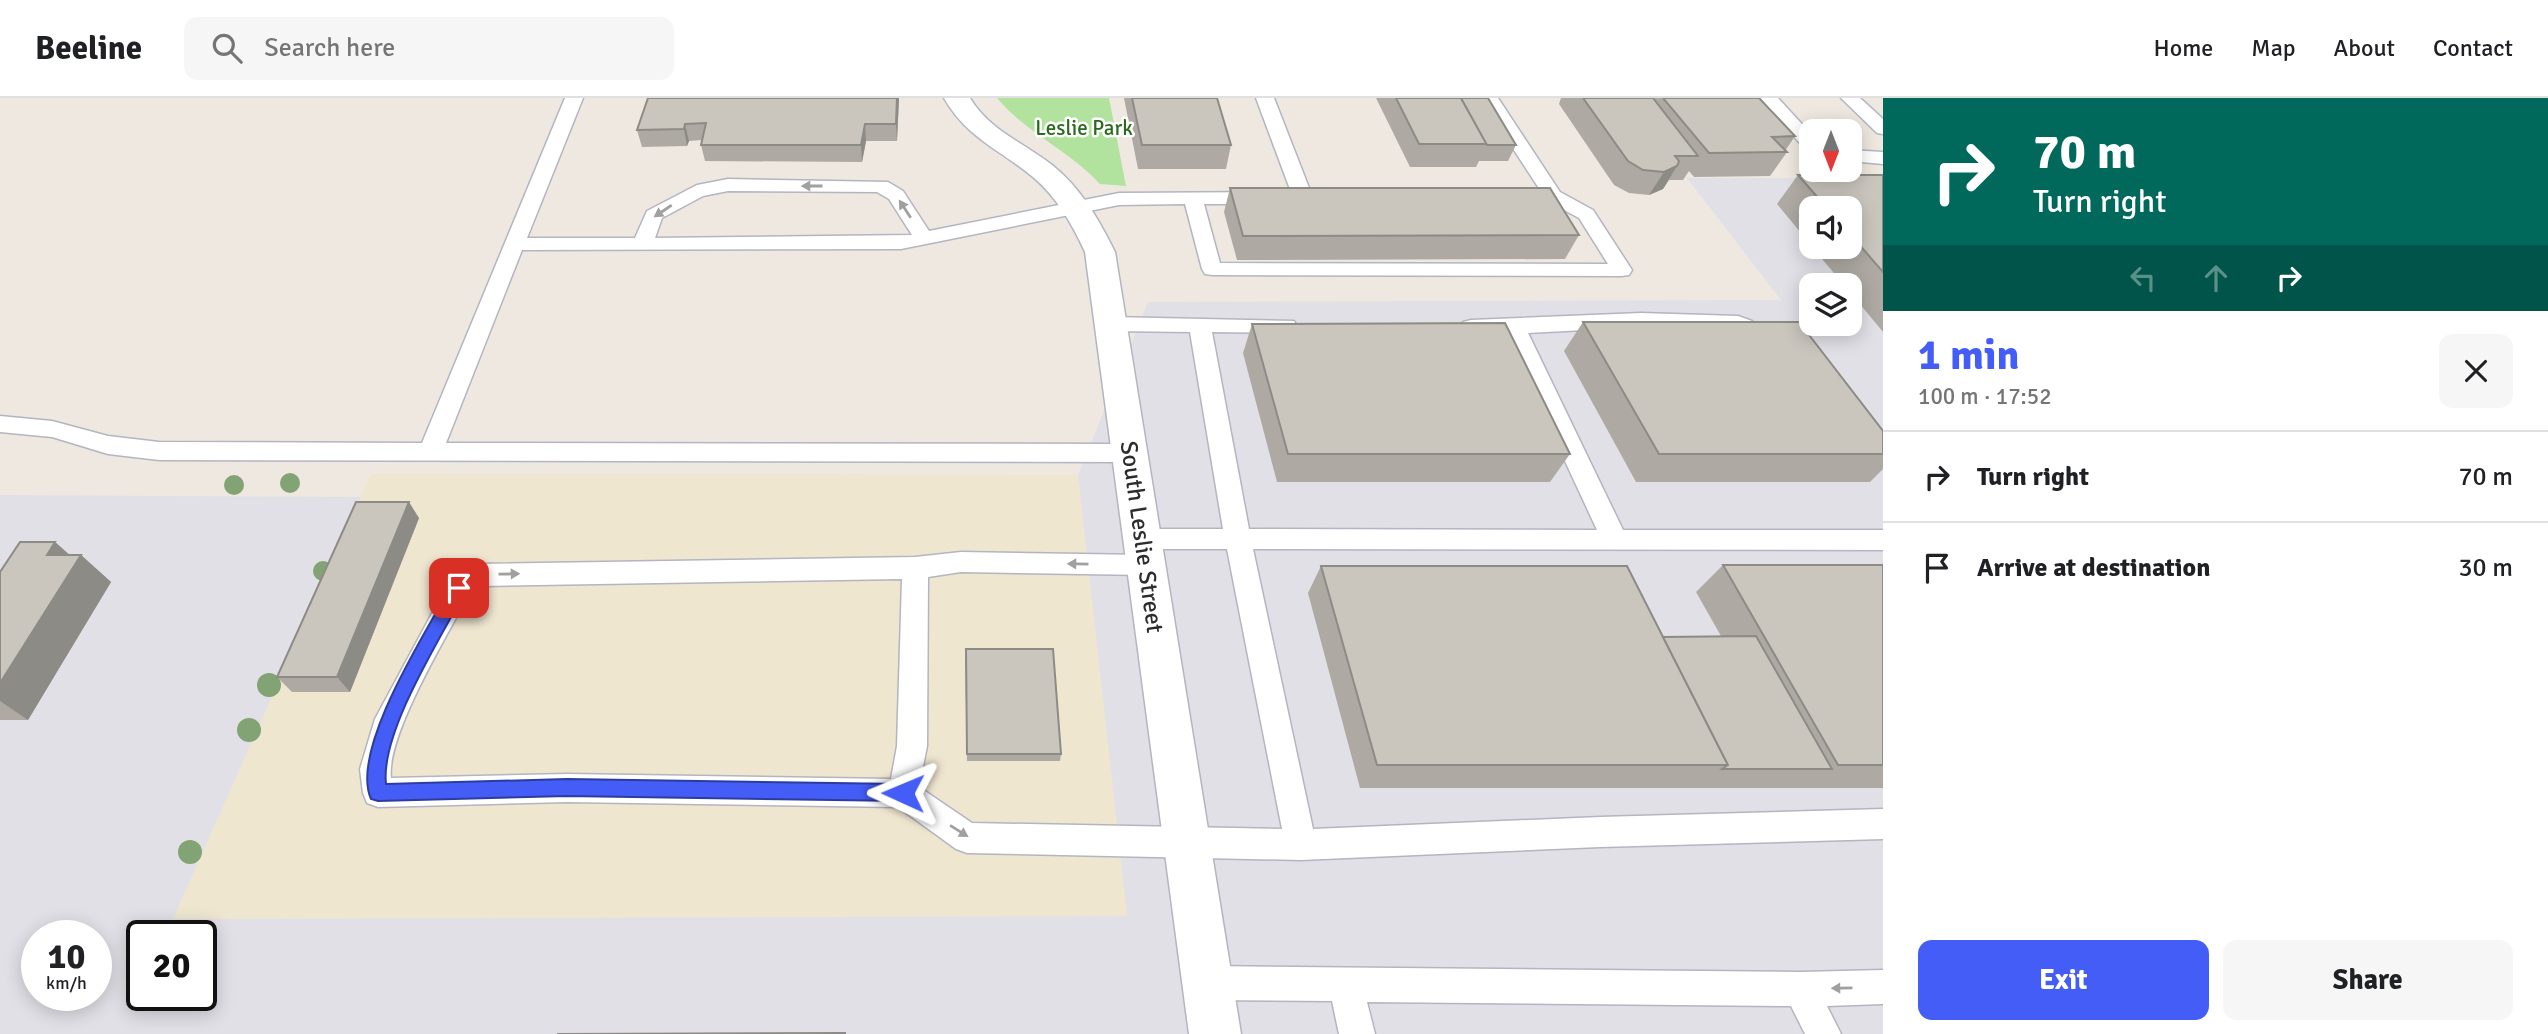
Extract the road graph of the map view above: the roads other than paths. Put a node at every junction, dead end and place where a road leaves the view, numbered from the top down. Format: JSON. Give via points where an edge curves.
{"nodes":[{"id":1,"x":574,"y":98,"type":"edge"},
{"id":2,"x":957,"y":98,"type":"edge"},
{"id":3,"x":1265,"y":98,"type":"edge"},
{"id":4,"x":1489,"y":98,"type":"edge"},
{"id":5,"x":1769,"y":98,"type":"edge"},
{"id":6,"x":1850,"y":98,"type":"edge"},
{"id":7,"x":1883,"y":129,"type":"edge"},
{"id":8,"x":1799,"y":132,"type":"edge"},
{"id":9,"x":1862,"y":157,"type":"edge"},
{"id":10,"x":1883,"y":158,"type":"edge"},
{"id":11,"x":1512,"y":196,"type":"edge"},
{"id":12,"x":1553,"y":196,"type":"junction"},
{"id":13,"x":1193,"y":199,"type":"junction"},
{"id":14,"x":1078,"y":208,"type":"junction"},
{"id":15,"x":924,"y":238,"type":"junction"},
{"id":16,"x":515,"y":244,"type":"junction"},
{"id":17,"x":642,"y":244,"type":"junction"},
{"id":18,"x":1111,"y":324,"type":"junction"},
{"id":19,"x":1200,"y":325,"type":"junction"},
{"id":20,"x":1312,"y":326,"type":"edge"},
{"id":21,"x":1447,"y":327,"type":"edge"},
{"id":22,"x":1514,"y":327,"type":"junction"},
{"id":23,"x":1762,"y":335,"type":"edge"},
{"id":24,"x":0,"y":424,"type":"edge"},
{"id":25,"x":430,"y":452,"type":"junction"},
{"id":26,"x":1129,"y":453,"type":"junction"},
{"id":27,"x":1238,"y":540,"type":"junction"},
{"id":28,"x":1615,"y":540,"type":"junction"},
{"id":29,"x":1883,"y":540,"type":"edge"},
{"id":30,"x":1144,"y":552,"type":"junction"},
{"id":31,"x":915,"y":568,"type":"junction"},
{"id":32,"x":903,"y":793,"type":"junction"},
{"id":33,"x":1883,"y":824,"type":"edge"},
{"id":34,"x":1187,"y":843,"type":"junction"},
{"id":35,"x":1301,"y":845,"type":"junction"},
{"id":36,"x":1208,"y":983,"type":"junction"},
{"id":37,"x":1345,"y":984,"type":"junction"},
{"id":38,"x":1883,"y":987,"type":"edge"},
{"id":39,"x":1801,"y":989,"type":"junction"},
{"id":40,"x":1216,"y":1034,"type":"edge"},
{"id":41,"x":1357,"y":1034,"type":"edge"},
{"id":42,"x":1823,"y":1034,"type":"edge"}],
"edges":[{"from":1,"to":16,"type":"lane"},
{"from":2,"to":14,"type":"street","name":"South Leslie Street","via":[[988,136],[1044,171]]},
{"from":3,"to":13,"type":"lane","via":[[1310,198]]},
{"from":4,"to":12,"type":"lane"},
{"from":5,"to":8,"type":"lane"},
{"from":6,"to":7,"type":"lane"},
{"from":9,"to":10,"type":"lane"},
{"from":11,"to":12,"type":"lane"},
{"from":12,"to":13,"type":"lane","via":[[1586,214],[1622,270],[1212,269]]},
{"from":13,"to":14,"type":"lane","via":[[1119,199]]},
{"from":14,"to":15,"type":"lane"},
{"from":14,"to":18,"type":"street","name":"South Leslie Street","via":[[1100,252]]},
{"from":15,"to":17,"type":"lane","via":[[901,243]]},
{"from":15,"to":17,"type":"lane","one_way":true,"via":[[896,194],[881,186],[728,185],[697,191],[654,215]]},
{"from":16,"to":17,"type":"lane"},
{"from":16,"to":25,"type":"lane"},
{"from":18,"to":19,"type":"lane"},
{"from":18,"to":26,"type":"street","name":"South Leslie Street"},
{"from":19,"to":20,"type":"lane"},
{"from":19,"to":27,"type":"lane"},
{"from":21,"to":22,"type":"lane"},
{"from":22,"to":23,"type":"lane","via":[[1641,320],[1738,323]]},
{"from":22,"to":28,"type":"lane"},
{"from":24,"to":25,"type":"lane","via":[[52,429],[108,445],[159,451]]},
{"from":25,"to":26,"type":"lane"},
{"from":26,"to":30,"type":"street","name":"South Leslie Street"},
{"from":27,"to":28,"type":"lane"},
{"from":27,"to":30,"type":"lane"},
{"from":27,"to":35,"type":"lane"},
{"from":28,"to":29,"type":"lane"},
{"from":30,"to":31,"type":"lane","one_way":true},
{"from":30,"to":34,"type":"street","name":"South Leslie Street"},
{"from":31,"to":32,"type":"lane","via":[[912,746]]},
{"from":32,"to":31,"type":"lane","one_way":true,"via":[[567,788],[378,793],[375,769],[385,728],[459,588],[478,575]]},
{"from":32,"to":34,"type":"lane","one_way":true,"via":[[967,838]]},
{"from":33,"to":35,"type":"lane"},
{"from":34,"to":35,"type":"lane"},
{"from":34,"to":36,"type":"street","name":"South Leslie Street"},
{"from":36,"to":37,"type":"lane"},
{"from":36,"to":40,"type":"street","name":"South Leslie Street"},
{"from":37,"to":39,"type":"lane"},
{"from":37,"to":41,"type":"lane"},
{"from":38,"to":39,"type":"lane","one_way":true},
{"from":39,"to":42,"type":"lane"}]}
